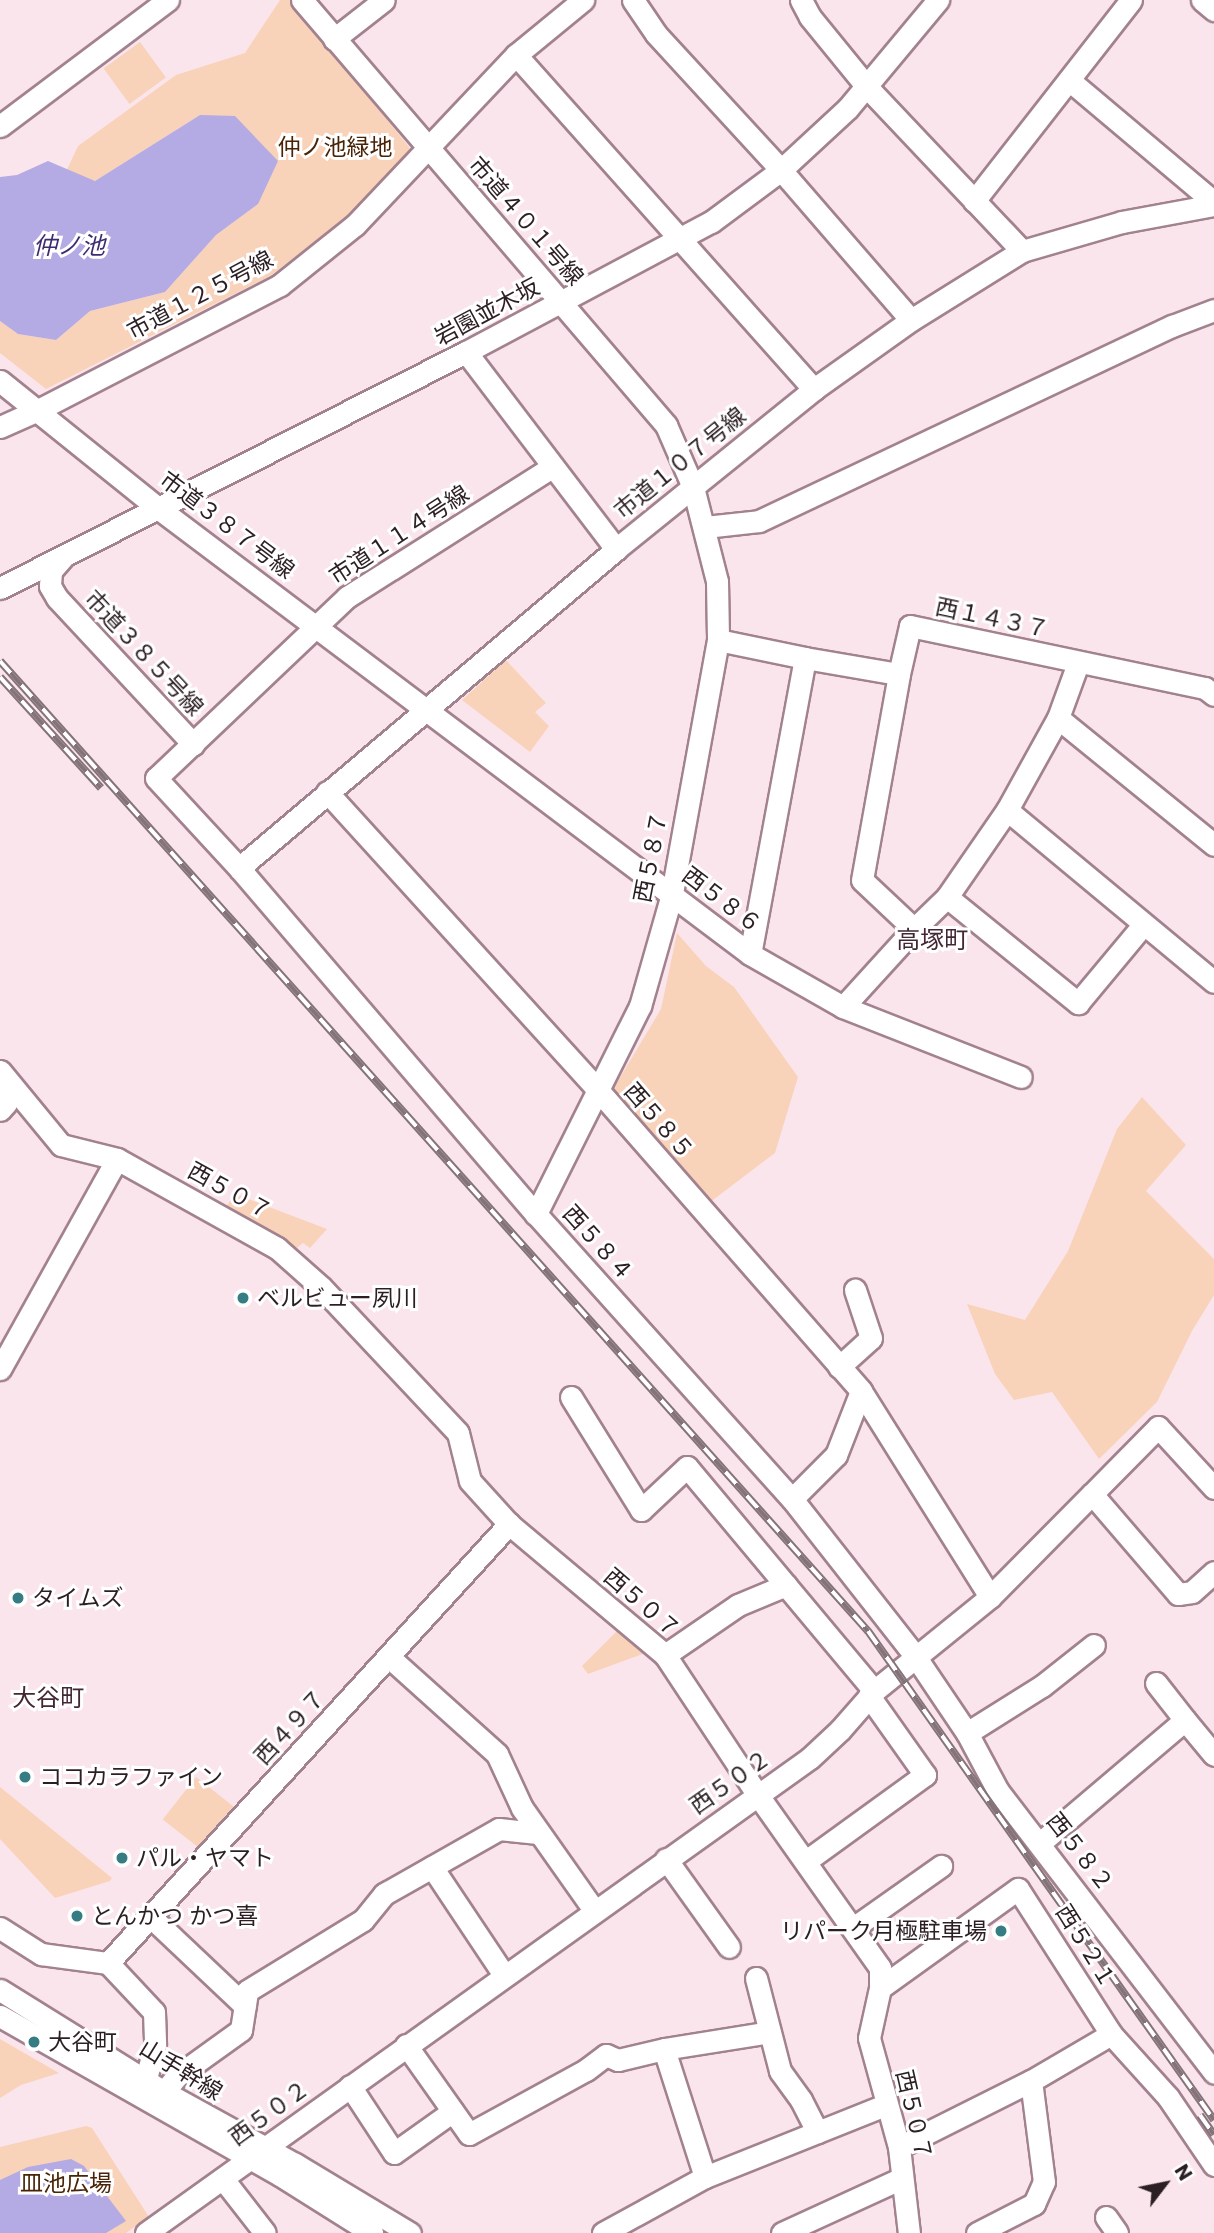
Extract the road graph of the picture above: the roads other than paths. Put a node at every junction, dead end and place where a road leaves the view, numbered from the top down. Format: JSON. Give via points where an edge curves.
{"nodes":[{"id":1,"x":168,"y":0,"type":"edge"},
{"id":2,"x":302,"y":0,"type":"edge"},
{"id":3,"x":384,"y":0,"type":"edge"},
{"id":4,"x":583,"y":0,"type":"edge"},
{"id":5,"x":633,"y":0,"type":"edge"},
{"id":6,"x":801,"y":0,"type":"edge"},
{"id":7,"x":938,"y":0,"type":"edge"},
{"id":8,"x":1131,"y":0,"type":"edge"},
{"id":9,"x":1202,"y":0,"type":"edge"},
{"id":10,"x":1214,"y":10,"type":"edge"},
{"id":11,"x":334,"y":39,"type":"junction"},
{"id":12,"x":516,"y":55,"type":"junction"},
{"id":13,"x":1069,"y":80,"type":"junction"},
{"id":14,"x":867,"y":87,"type":"junction"},
{"id":15,"x":0,"y":126,"type":"edge"},
{"id":16,"x":428,"y":147,"type":"junction"},
{"id":17,"x":781,"y":170,"type":"junction"},
{"id":18,"x":974,"y":201,"type":"junction"},
{"id":19,"x":1214,"y":204,"type":"edge"},
{"id":20,"x":680,"y":240,"type":"junction"},
{"id":21,"x":1022,"y":251,"type":"junction"},
{"id":22,"x":561,"y":302,"type":"junction"},
{"id":23,"x":1214,"y":310,"type":"edge"},
{"id":24,"x":911,"y":320,"type":"junction"},
{"id":25,"x":466,"y":352,"type":"junction"},
{"id":26,"x":0,"y":381,"type":"edge"},
{"id":27,"x":814,"y":389,"type":"junction"},
{"id":28,"x":38,"y":410,"type":"junction"},
{"id":29,"x":0,"y":427,"type":"edge"},
{"id":30,"x":552,"y":467,"type":"junction"},
{"id":31,"x":693,"y":487,"type":"junction"},
{"id":32,"x":159,"y":508,"type":"junction"},
{"id":33,"x":705,"y":527,"type":"junction"},
{"id":34,"x":616,"y":549,"type":"junction"},
{"id":35,"x":63,"y":557,"type":"junction"},
{"id":36,"x":0,"y":588,"type":"edge"},
{"id":37,"x":318,"y":627,"type":"junction"},
{"id":38,"x":718,"y":640,"type":"junction"},
{"id":39,"x":805,"y":658,"type":"junction"},
{"id":40,"x":1078,"y":663,"type":"junction"},
{"id":41,"x":899,"y":674,"type":"junction"},
{"id":42,"x":1214,"y":695,"type":"edge"},
{"id":43,"x":424,"y":708,"type":"junction"},
{"id":44,"x":1058,"y":718,"type":"junction"},
{"id":45,"x":193,"y":744,"type":"junction"},
{"id":46,"x":327,"y":792,"type":"junction"},
{"id":47,"x":1007,"y":810,"type":"junction"},
{"id":48,"x":1211,"y":836,"type":"edge"},
{"id":49,"x":239,"y":868,"type":"junction"},
{"id":50,"x":672,"y":894,"type":"junction"},
{"id":51,"x":947,"y":897,"type":"junction"},
{"id":52,"x":1143,"y":925,"type":"junction"},
{"id":53,"x":914,"y":929,"type":"junction"},
{"id":54,"x":750,"y":954,"type":"junction"},
{"id":55,"x":1214,"y":982,"type":"edge"},
{"id":56,"x":843,"y":1007,"type":"junction"},
{"id":57,"x":0,"y":1071,"type":"edge"},
{"id":58,"x":1021,"y":1077,"type":"dead end"},
{"id":59,"x":597,"y":1090,"type":"junction"},
{"id":60,"x":0,"y":1094,"type":"edge"},
{"id":61,"x":0,"y":1110,"type":"edge"},
{"id":62,"x":117,"y":1159,"type":"junction"},
{"id":63,"x":536,"y":1214,"type":"junction"},
{"id":64,"x":855,"y":1290,"type":"dead end"},
{"id":65,"x":839,"y":1367,"type":"junction"},
{"id":66,"x":0,"y":1370,"type":"edge"},
{"id":67,"x":861,"y":1391,"type":"junction"},
{"id":68,"x":570,"y":1397,"type":"dead end"},
{"id":69,"x":1214,"y":1488,"type":"edge"},
{"id":70,"x":1092,"y":1494,"type":"junction"},
{"id":71,"x":792,"y":1499,"type":"junction"},
{"id":72,"x":509,"y":1524,"type":"junction"},
{"id":73,"x":1214,"y":1572,"type":"edge"},
{"id":74,"x":786,"y":1585,"type":"junction"},
{"id":75,"x":990,"y":1597,"type":"junction"},
{"id":76,"x":1094,"y":1645,"type":"dead end"},
{"id":77,"x":665,"y":1655,"type":"junction"},
{"id":78,"x":915,"y":1656,"type":"junction"},
{"id":79,"x":389,"y":1657,"type":"junction"},
{"id":80,"x":1156,"y":1684,"type":"dead end"},
{"id":81,"x":871,"y":1693,"type":"junction"},
{"id":82,"x":1185,"y":1720,"type":"junction"},
{"id":83,"x":967,"y":1733,"type":"junction"},
{"id":84,"x":1214,"y":1755,"type":"edge"},
{"id":85,"x":757,"y":1794,"type":"junction"},
{"id":86,"x":538,"y":1833,"type":"junction"},
{"id":87,"x":1040,"y":1843,"type":"junction"},
{"id":88,"x":666,"y":1859,"type":"junction"},
{"id":89,"x":806,"y":1861,"type":"junction"},
{"id":90,"x":941,"y":1866,"type":"dead end"},
{"id":91,"x":432,"y":1867,"type":"junction"},
{"id":92,"x":594,"y":1910,"type":"junction"},
{"id":93,"x":151,"y":1917,"type":"junction"},
{"id":94,"x":0,"y":1928,"type":"edge"},
{"id":95,"x":853,"y":1928,"type":"junction"},
{"id":96,"x":729,"y":1947,"type":"dead end"},
{"id":97,"x":108,"y":1963,"type":"junction"},
{"id":98,"x":504,"y":1975,"type":"junction"},
{"id":99,"x":756,"y":1978,"type":"dead end"},
{"id":100,"x":880,"y":1988,"type":"junction"},
{"id":101,"x":0,"y":1990,"type":"edge"},
{"id":102,"x":245,"y":2007,"type":"junction"},
{"id":103,"x":0,"y":2016,"type":"edge"},
{"id":104,"x":770,"y":2032,"type":"junction"},
{"id":105,"x":1111,"y":2034,"type":"junction"},
{"id":106,"x":406,"y":2045,"type":"junction"},
{"id":107,"x":664,"y":2049,"type":"junction"},
{"id":108,"x":1211,"y":2060,"type":"edge"},
{"id":109,"x":146,"y":2078,"type":"junction"},
{"id":110,"x":1031,"y":2081,"type":"junction"},
{"id":111,"x":350,"y":2086,"type":"junction"},
{"id":112,"x":164,"y":2092,"type":"junction"},
{"id":113,"x":885,"y":2105,"type":"junction"},
{"id":114,"x":453,"y":2111,"type":"junction"},
{"id":115,"x":817,"y":2132,"type":"junction"},
{"id":116,"x":899,"y":2147,"type":"junction"},
{"id":117,"x":258,"y":2153,"type":"junction"},
{"id":118,"x":1214,"y":2165,"type":"edge"},
{"id":119,"x":705,"y":2177,"type":"junction"},
{"id":120,"x":902,"y":2178,"type":"junction"},
{"id":121,"x":223,"y":2179,"type":"junction"},
{"id":122,"x":146,"y":2233,"type":"edge"},
{"id":123,"x":265,"y":2233,"type":"edge"},
{"id":124,"x":372,"y":2233,"type":"edge"},
{"id":125,"x":410,"y":2233,"type":"edge"},
{"id":126,"x":603,"y":2233,"type":"edge"},
{"id":127,"x":782,"y":2233,"type":"edge"},
{"id":128,"x":909,"y":2233,"type":"edge"},
{"id":129,"x":977,"y":2233,"type":"edge"}],
"edges":[{"from":1,"to":15,"type":"street"},
{"from":2,"to":11,"type":"street","name":"市道４０１号線"},
{"from":3,"to":11,"type":"street"},
{"from":4,"to":12,"type":"street","name":"市道１２５号線"},
{"from":5,"to":17,"type":"street","via":[[656,34]]},
{"from":6,"to":14,"type":"street","via":[[810,18]]},
{"from":7,"to":14,"type":"street","name":"岩園並木坂"},
{"from":8,"to":13,"type":"street"},
{"from":9,"to":10,"type":"street"},
{"from":11,"to":16,"type":"street","name":"市道４０１号線"},
{"from":12,"to":16,"type":"street","name":"市道１２５号線"},
{"from":12,"to":20,"type":"street"},
{"from":13,"to":18,"type":"street"},
{"from":13,"to":19,"type":"street"},
{"from":14,"to":17,"type":"street","name":"岩園並木坂"},
{"from":14,"to":18,"type":"street"},
{"from":16,"to":22,"type":"street","name":"市道４０１号線"},
{"from":16,"to":28,"type":"street","name":"市道１２５号線","via":[[355,225],[280,285]]},
{"from":17,"to":20,"type":"street","name":"岩園並木坂"},
{"from":17,"to":24,"type":"street"},
{"from":18,"to":21,"type":"street"},
{"from":19,"to":21,"type":"street","name":"市道１０７号線","via":[[1122,222]]},
{"from":20,"to":22,"type":"street","name":"岩園並木坂"},
{"from":20,"to":27,"type":"street"},
{"from":21,"to":24,"type":"street","name":"市道１０７号線"},
{"from":22,"to":25,"type":"street","name":"岩園並木坂"},
{"from":22,"to":31,"type":"street","name":"市道４０１号線","via":[[666,425]]},
{"from":23,"to":33,"type":"street","via":[[1171,326],[759,521]]},
{"from":24,"to":27,"type":"street","name":"市道１０７号線"},
{"from":25,"to":30,"type":"street"},
{"from":25,"to":32,"type":"street","name":"岩園並木坂"},
{"from":26,"to":28,"type":"street","name":"市道３８７号線"},
{"from":27,"to":31,"type":"street","name":"市道１０７号線"},
{"from":28,"to":29,"type":"street","name":"市道１２５号線"},
{"from":28,"to":32,"type":"street","name":"市道３８７号線"},
{"from":30,"to":34,"type":"street"},
{"from":30,"to":37,"type":"street","name":"市道１１４号線","via":[[347,597]]},
{"from":31,"to":33,"type":"street","name":"西５８７"},
{"from":31,"to":34,"type":"street","name":"市道１０７号線"},
{"from":32,"to":35,"type":"street","name":"岩園並木坂"},
{"from":32,"to":37,"type":"street","name":"市道３８７号線"},
{"from":33,"to":38,"type":"street","name":"西５８７","via":[[717,581]]},
{"from":34,"to":43,"type":"street","name":"市道１０７号線"},
{"from":35,"to":36,"type":"street","name":"岩園並木坂"},
{"from":35,"to":45,"type":"street","name":"市道３８５号線","via":[[51,571],[50,586],[57,598]]},
{"from":37,"to":43,"type":"street","name":"市道３８７号線"},
{"from":37,"to":45,"type":"street","name":"市道１１４号線"},
{"from":38,"to":39,"type":"street"},
{"from":38,"to":50,"type":"street","name":"西５８７"},
{"from":39,"to":41,"type":"street"},
{"from":39,"to":54,"type":"street"},
{"from":40,"to":41,"type":"street","name":"西１４３７","via":[[910,626]]},
{"from":40,"to":42,"type":"street","via":[[1205,688]]},
{"from":40,"to":44,"type":"street"},
{"from":41,"to":53,"type":"street","name":"西１４３７","via":[[862,880]]},
{"from":43,"to":46,"type":"street","name":"市道１０７号線"},
{"from":43,"to":50,"type":"street","name":"西５８６"},
{"from":44,"to":47,"type":"street"},
{"from":44,"to":48,"type":"street"},
{"from":45,"to":49,"type":"street","name":"市道３８５号線","via":[[156,778]]},
{"from":46,"to":49,"type":"street","name":"市道１０７号線"},
{"from":46,"to":59,"type":"street","name":"西５８５"},
{"from":47,"to":51,"type":"street"},
{"from":47,"to":52,"type":"street"},
{"from":49,"to":63,"type":"street","name":"西５８４"},
{"from":50,"to":54,"type":"street","name":"西５８６"},
{"from":50,"to":59,"type":"street","name":"西５８７","via":[[640,1006]]},
{"from":51,"to":52,"type":"street","via":[[1078,1003]]},
{"from":51,"to":53,"type":"street"},
{"from":52,"to":55,"type":"street"},
{"from":53,"to":56,"type":"street"},
{"from":54,"to":56,"type":"street","name":"西５８６"},
{"from":56,"to":58,"type":"street","name":"西５８６"},
{"from":57,"to":62,"type":"street","name":"西５０７","via":[[61,1145]]},
{"from":59,"to":63,"type":"street","name":"西５８７"},
{"from":59,"to":65,"type":"street","name":"西５８５"},
{"from":60,"to":61,"type":"street","via":[[6,1103]]},
{"from":62,"to":66,"type":"street"},
{"from":62,"to":72,"type":"street","name":"西５０７","via":[[277,1248],[321,1287],[458,1433],[470,1481]]},
{"from":63,"to":71,"type":"street","name":"西５８４"},
{"from":64,"to":65,"type":"street","via":[[871,1338]]},
{"from":65,"to":67,"type":"street","name":"西５８５"},
{"from":67,"to":71,"type":"street","via":[[836,1455]]},
{"from":67,"to":75,"type":"street","name":"西５８５"},
{"from":68,"to":74,"type":"street","via":[[641,1510],[687,1467]]},
{"from":69,"to":70,"type":"street","name":"西５０２","via":[[1158,1427]]},
{"from":70,"to":73,"type":"street","via":[[1178,1594],[1192,1592]]},
{"from":70,"to":75,"type":"street","name":"西５０２"},
{"from":71,"to":78,"type":"street","name":"西５８４"},
{"from":72,"to":77,"type":"street","name":"西５０７"},
{"from":72,"to":79,"type":"street","name":"西４９７"},
{"from":74,"to":77,"type":"street","via":[[738,1605]]},
{"from":74,"to":81,"type":"street"},
{"from":75,"to":78,"type":"street","name":"西５０２"},
{"from":76,"to":83,"type":"street","via":[[1042,1686]]},
{"from":77,"to":85,"type":"street","name":"西５０７"},
{"from":78,"to":81,"type":"street","name":"西５０２"},
{"from":78,"to":83,"type":"street","name":"西５８２"},
{"from":79,"to":86,"type":"street","via":[[497,1754]]},
{"from":79,"to":93,"type":"street","name":"西４９７"},
{"from":80,"to":82,"type":"street"},
{"from":81,"to":85,"type":"street","name":"西５０２","via":[[810,1758]]},
{"from":81,"to":89,"type":"street","via":[[925,1774]]},
{"from":82,"to":84,"type":"street"},
{"from":82,"to":87,"type":"street"},
{"from":83,"to":87,"type":"street","name":"西５８２","via":[[998,1791]]},
{"from":85,"to":88,"type":"street","name":"西５０２"},
{"from":85,"to":89,"type":"street","name":"西５０７"},
{"from":86,"to":91,"type":"street","via":[[499,1829]]},
{"from":86,"to":92,"type":"street"},
{"from":87,"to":108,"type":"street","name":"西５８２"},
{"from":88,"to":92,"type":"street","name":"西５０２"},
{"from":88,"to":96,"type":"street"},
{"from":89,"to":95,"type":"street","name":"西５０７"},
{"from":90,"to":95,"type":"street"},
{"from":91,"to":98,"type":"street"},
{"from":91,"to":102,"type":"street","via":[[384,1894],[363,1920],[247,1991]]},
{"from":92,"to":98,"type":"street","name":"西５０２"},
{"from":93,"to":97,"type":"street","name":"西４９７"},
{"from":93,"to":102,"type":"street"},
{"from":94,"to":97,"type":"street","via":[[41,1954]]},
{"from":95,"to":100,"type":"street","name":"西５０７","via":[[880,1968]]},
{"from":97,"to":109,"type":"street","via":[[154,2012],[155,2045]]},
{"from":98,"to":106,"type":"street","name":"西５０２"},
{"from":99,"to":104,"type":"street"},
{"from":100,"to":105,"type":"street","name":"西５２１","via":[[1018,1889]]},
{"from":100,"to":113,"type":"street","name":"西５０７","via":[[869,2038]]},
{"from":101,"to":109,"type":"street","name":"山手幹線"},
{"from":102,"to":112,"type":"street","via":[[241,2030],[177,2076]]},
{"from":103,"to":117,"type":"street","name":"山手幹線"},
{"from":104,"to":107,"type":"street"},
{"from":104,"to":115,"type":"street","via":[[780,2071],[802,2100]]},
{"from":105,"to":110,"type":"street"},
{"from":105,"to":118,"type":"street","name":"西５２１","via":[[1168,2097]]},
{"from":106,"to":111,"type":"street","name":"西５０２"},
{"from":106,"to":114,"type":"street"},
{"from":107,"to":114,"type":"street","via":[[618,2060],[606,2055],[469,2134]]},
{"from":107,"to":119,"type":"street"},
{"from":109,"to":112,"type":"street","name":"山手幹線"},
{"from":110,"to":116,"type":"street"},
{"from":110,"to":129,"type":"street","via":[[1044,2182],[1034,2204]]},
{"from":111,"to":114,"type":"street","via":[[394,2152]]},
{"from":111,"to":117,"type":"street","name":"西５０２"},
{"from":112,"to":117,"type":"street","name":"山手幹線"},
{"from":113,"to":115,"type":"street"},
{"from":113,"to":116,"type":"street","name":"西５０７"},
{"from":115,"to":119,"type":"street"},
{"from":116,"to":120,"type":"street","name":"西５０７"},
{"from":117,"to":121,"type":"street","name":"西５０２"},
{"from":117,"to":124,"type":"street","name":"山手幹線"},
{"from":117,"to":125,"type":"street","name":"山手幹線"},
{"from":119,"to":126,"type":"street"},
{"from":120,"to":127,"type":"street"},
{"from":120,"to":128,"type":"street","name":"西５０７"},
{"from":121,"to":122,"type":"street","name":"西５０２"},
{"from":121,"to":123,"type":"street"}]}
